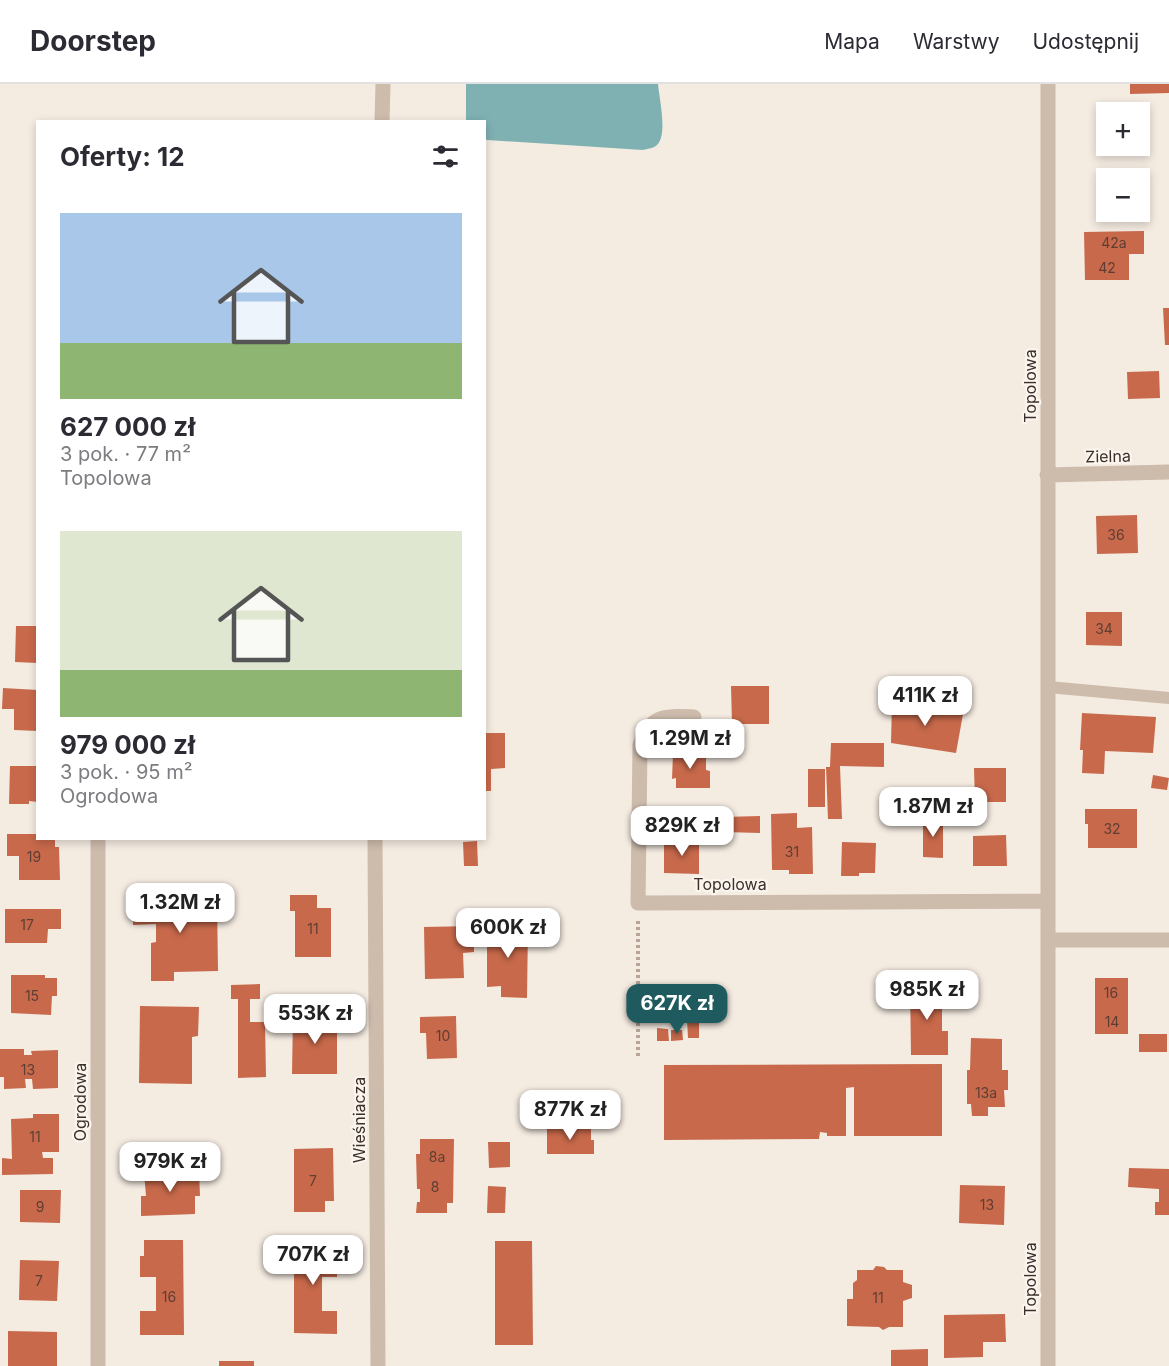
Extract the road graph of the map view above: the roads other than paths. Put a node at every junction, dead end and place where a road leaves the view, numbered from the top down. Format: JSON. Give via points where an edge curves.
{"nodes":[{"id":1,"x":383,"y":84,"type":"edge"},
{"id":2,"x":1048,"y":84,"type":"edge"},
{"id":3,"x":382,"y":120,"type":"edge"},
{"id":4,"x":1169,"y":472,"type":"edge"},
{"id":5,"x":1047,"y":475,"type":"junction"},
{"id":6,"x":1048,"y":687,"type":"junction"},
{"id":7,"x":1169,"y":698,"type":"edge"},
{"id":8,"x":694,"y":717,"type":"dead end"},
{"id":9,"x":98,"y":840,"type":"edge"},
{"id":10,"x":375,"y":840,"type":"edge"},
{"id":11,"x":1048,"y":901,"type":"junction"},
{"id":12,"x":1048,"y":940,"type":"junction"},
{"id":13,"x":1169,"y":940,"type":"edge"},
{"id":14,"x":98,"y":1366,"type":"edge"},
{"id":15,"x":378,"y":1366,"type":"edge"},
{"id":16,"x":1048,"y":1366,"type":"edge"}],
"edges":[{"from":1,"to":3,"type":"street"},
{"from":2,"to":5,"type":"street","name":"Topolowa"},
{"from":4,"to":5,"type":"street","name":"Zielna"},
{"from":5,"to":6,"type":"street","name":"Topolowa"},
{"from":6,"to":7,"type":"lane"},
{"from":6,"to":11,"type":"street","name":"Topolowa"},
{"from":8,"to":11,"type":"street","name":"Topolowa","via":[[656,721],[646,729],[640,745],[638,903]]},
{"from":9,"to":14,"type":"street","name":"Ogrodowa"},
{"from":10,"to":15,"type":"street","name":"Wieśniacza"},
{"from":11,"to":12,"type":"street","name":"Topolowa"},
{"from":12,"to":13,"type":"street"},
{"from":12,"to":16,"type":"street","name":"Topolowa"}]}
